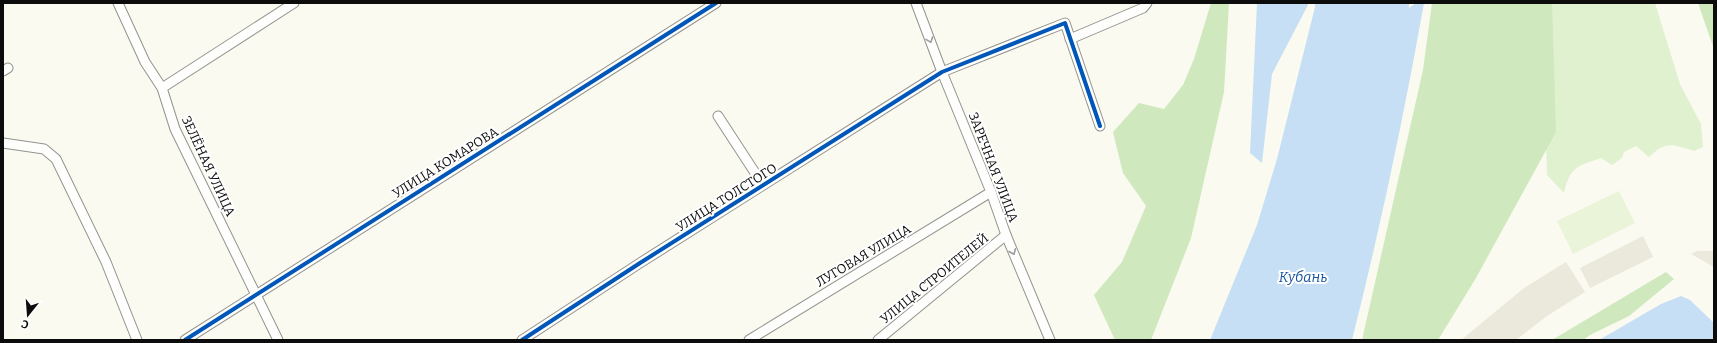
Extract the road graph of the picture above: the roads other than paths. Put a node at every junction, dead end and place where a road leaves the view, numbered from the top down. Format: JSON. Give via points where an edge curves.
{"nodes":[{"id":1,"x":118,"y":3,"type":"edge"},
{"id":2,"x":294,"y":3,"type":"edge"},
{"id":3,"x":716,"y":3,"type":"edge"},
{"id":4,"x":1147,"y":3,"type":"edge"},
{"id":5,"x":917,"y":4,"type":"edge"},
{"id":6,"x":1070,"y":39,"type":"junction"},
{"id":7,"x":942,"y":72,"type":"junction"},
{"id":8,"x":162,"y":88,"type":"junction"},
{"id":9,"x":718,"y":116,"type":"dead end"},
{"id":10,"x":1100,"y":126,"type":"dead end"},
{"id":11,"x":3,"y":143,"type":"edge"},
{"id":12,"x":763,"y":185,"type":"junction"},
{"id":13,"x":991,"y":192,"type":"junction"},
{"id":14,"x":1006,"y":235,"type":"junction"},
{"id":15,"x":256,"y":294,"type":"junction"},
{"id":16,"x":137,"y":340,"type":"edge"},
{"id":17,"x":185,"y":340,"type":"edge"},
{"id":18,"x":278,"y":340,"type":"edge"},
{"id":19,"x":522,"y":340,"type":"edge"},
{"id":20,"x":749,"y":340,"type":"edge"},
{"id":21,"x":878,"y":340,"type":"edge"},
{"id":22,"x":1050,"y":340,"type":"edge"}],
"edges":[{"from":1,"to":8,"type":"street","name":"ЗЕЛЁНАЯ УЛИЦА","via":[[145,62]]},
{"from":2,"to":8,"type":"street"},
{"from":3,"to":15,"type":"street","name":"УЛИЦА КОМАРОВА"},
{"from":4,"to":6,"type":"street","via":[[1143,8]]},
{"from":5,"to":7,"type":"street","name":"ЗАРЕЧНАЯ УЛИЦА","one_way":true},
{"from":6,"to":7,"type":"street","name":"УЛИЦА ТОЛСТОГО","via":[[1065,23]]},
{"from":6,"to":10,"type":"street"},
{"from":7,"to":12,"type":"street","name":"УЛИЦА ТОЛСТОГО"},
{"from":7,"to":13,"type":"street","name":"ЗАРЕЧНАЯ УЛИЦА"},
{"from":8,"to":15,"type":"street","name":"ЗЕЛЁНАЯ УЛИЦА","via":[[175,129]]},
{"from":9,"to":12,"type":"street","name":"УЛИЦА ТОЛСТОГО"},
{"from":11,"to":16,"type":"street","via":[[44,149],[56,159],[106,262]]},
{"from":12,"to":19,"type":"street","name":"УЛИЦА ТОЛСТОГО"},
{"from":13,"to":14,"type":"street","name":"ЗАРЕЧНАЯ УЛИЦА"},
{"from":13,"to":20,"type":"street","name":"ЛУГОВАЯ УЛИЦА"},
{"from":14,"to":21,"type":"street","name":"УЛИЦА СТРОИТЕЛЕЙ"},
{"from":14,"to":22,"type":"street","name":"ЗАРЕЧНАЯ УЛИЦА","one_way":true},
{"from":15,"to":17,"type":"street","name":"УЛИЦА КОМАРОВА"},
{"from":15,"to":18,"type":"street","name":"ЗЕЛЁНАЯ УЛИЦА"}]}
